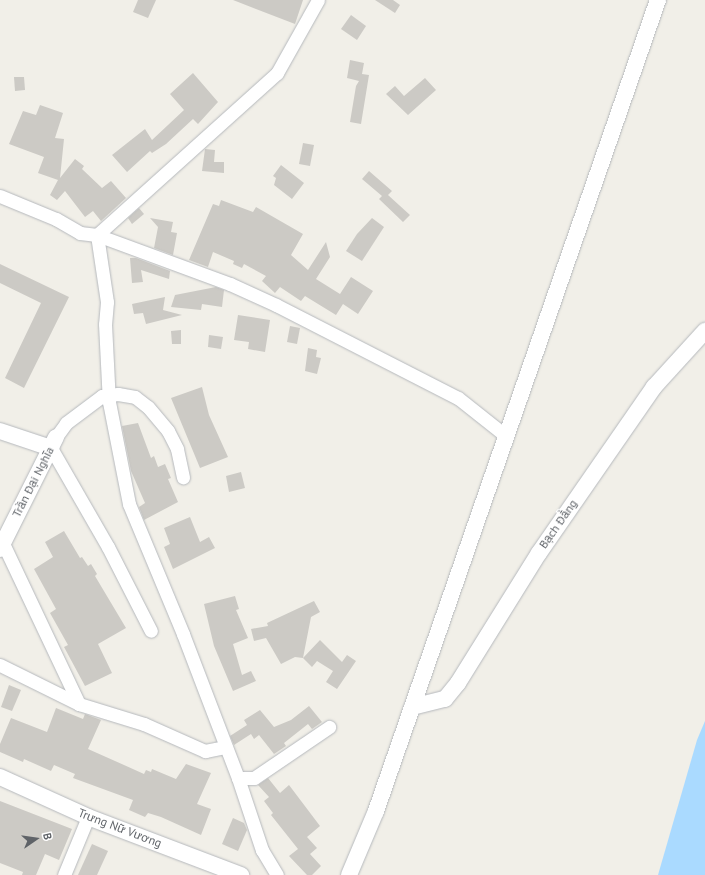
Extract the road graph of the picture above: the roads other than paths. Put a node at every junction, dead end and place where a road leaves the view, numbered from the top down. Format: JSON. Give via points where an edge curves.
{"nodes":[{"id":1,"x":318,"y":0,"type":"edge"},
{"id":2,"x":658,"y":0,"type":"edge"},
{"id":3,"x":0,"y":196,"type":"edge"},
{"id":4,"x":97,"y":235,"type":"junction"},
{"id":5,"x":705,"y":331,"type":"edge"},
{"id":6,"x":109,"y":395,"type":"junction"},
{"id":7,"x":0,"y":430,"type":"edge"},
{"id":8,"x":506,"y":436,"type":"junction"},
{"id":9,"x":53,"y":442,"type":"junction"},
{"id":10,"x":183,"y":477,"type":"dead end"},
{"id":11,"x":1,"y":543,"type":"edge"},
{"id":12,"x":151,"y":631,"type":"dead end"},
{"id":13,"x":0,"y":665,"type":"edge"},
{"id":14,"x":79,"y":704,"type":"junction"},
{"id":15,"x":412,"y":707,"type":"junction"},
{"id":16,"x":329,"y":727,"type":"dead end"},
{"id":17,"x":226,"y":747,"type":"junction"},
{"id":18,"x":0,"y":777,"type":"edge"},
{"id":19,"x":238,"y":778,"type":"junction"},
{"id":20,"x":88,"y":817,"type":"junction"},
{"id":21,"x":64,"y":875,"type":"edge"},
{"id":22,"x":241,"y":875,"type":"edge"},
{"id":23,"x":277,"y":875,"type":"edge"},
{"id":24,"x":349,"y":875,"type":"edge"}],
"edges":[{"from":1,"to":4,"type":"street","via":[[277,73]]},
{"from":2,"to":8,"type":"street"},
{"from":3,"to":4,"type":"street","via":[[56,219],[80,233]]},
{"from":4,"to":6,"type":"street","via":[[107,302],[105,324]]},
{"from":4,"to":8,"type":"street","via":[[230,284],[276,305],[458,398]]},
{"from":5,"to":15,"type":"street","name":"Bạch Đằng","via":[[654,386],[539,553],[458,683],[446,698]]},
{"from":6,"to":9,"type":"street","via":[[102,396],[78,412],[66,423]]},
{"from":6,"to":10,"type":"street","via":[[135,397],[162,421],[177,449]]},
{"from":6,"to":17,"type":"street","via":[[129,504]]},
{"from":7,"to":9,"type":"street"},
{"from":8,"to":15,"type":"street"},
{"from":9,"to":11,"type":"street","name":"Trần Đại Nghĩa"},
{"from":9,"to":12,"type":"street"},
{"from":11,"to":14,"type":"street"},
{"from":13,"to":14,"type":"street"},
{"from":14,"to":17,"type":"street","via":[[144,724],[205,750]]},
{"from":15,"to":24,"type":"street","via":[[376,811]]},
{"from":16,"to":19,"type":"street","via":[[254,778]]},
{"from":17,"to":19,"type":"street"},
{"from":18,"to":20,"type":"street","name":"Trưng Nữ Vương"},
{"from":19,"to":23,"type":"street","via":[[262,850]]},
{"from":20,"to":21,"type":"street"},
{"from":20,"to":22,"type":"street","name":"Trưng Nữ Vương"}]}
